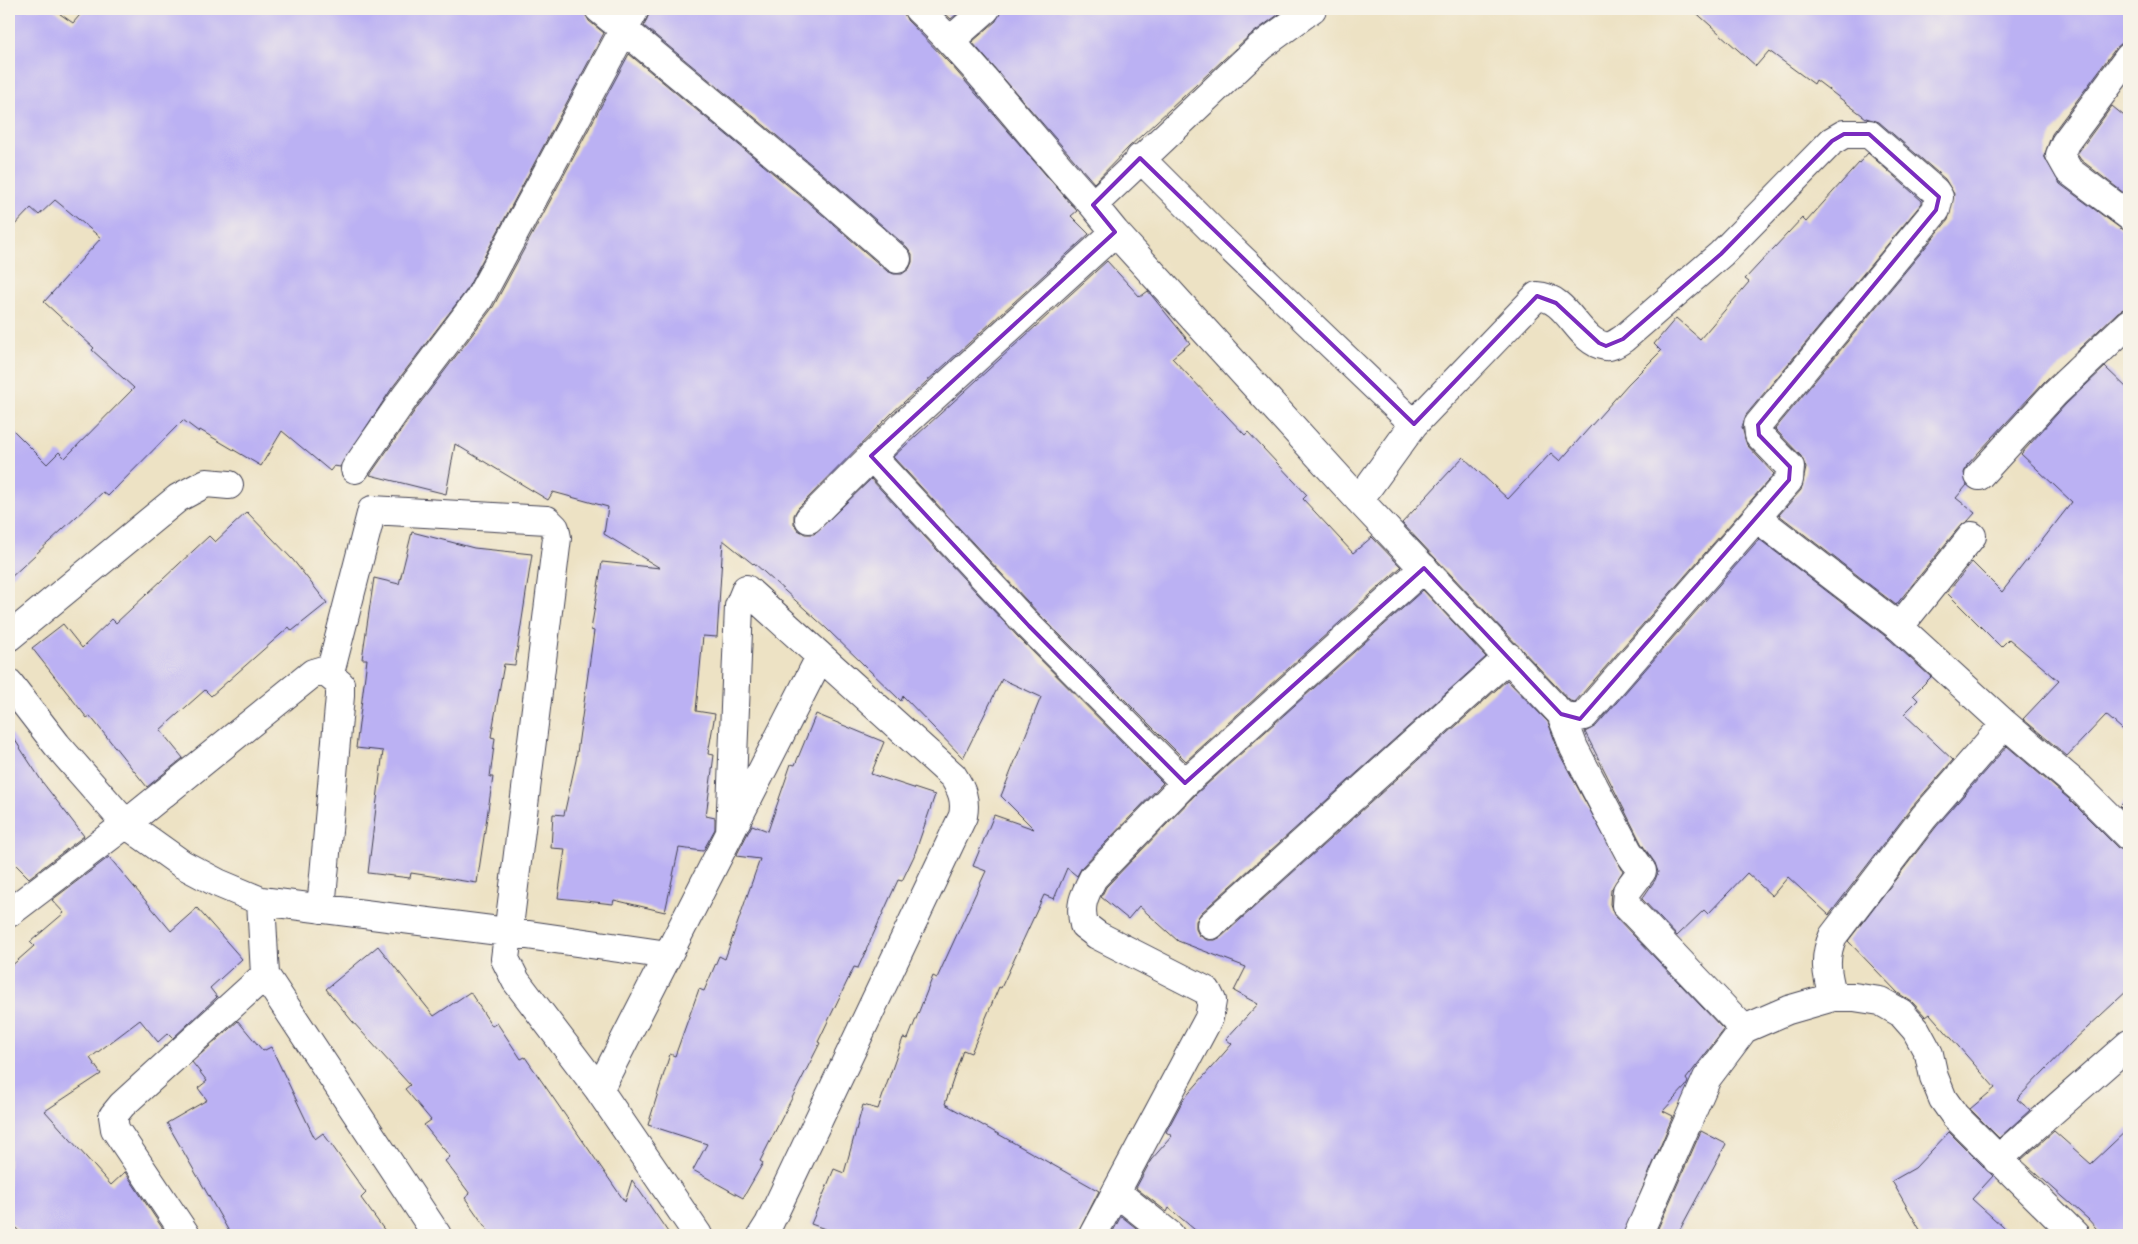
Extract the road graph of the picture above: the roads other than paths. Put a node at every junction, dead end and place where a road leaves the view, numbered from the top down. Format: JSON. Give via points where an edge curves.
{"nodes":[{"id":1,"x":599,"y":9,"type":"edge"},
{"id":2,"x":918,"y":9,"type":"edge"},
{"id":3,"x":986,"y":9,"type":"edge"},
{"id":4,"x":1312,"y":9,"type":"edge"},
{"id":5,"x":629,"y":18,"type":"edge"},
{"id":6,"x":951,"y":40,"type":"junction"},
{"id":7,"x":2129,"y":57,"type":"edge"},
{"id":8,"x":1140,"y":158,"type":"junction"},
{"id":9,"x":1093,"y":205,"type":"junction"},
{"id":10,"x":2129,"y":216,"type":"edge"},
{"id":11,"x":1115,"y":232,"type":"junction"},
{"id":12,"x":897,"y":259,"type":"dead end"},
{"id":13,"x":2129,"y":323,"type":"edge"},
{"id":14,"x":1414,"y":424,"type":"junction"},
{"id":15,"x":871,"y":456,"type":"junction"},
{"id":16,"x":355,"y":469,"type":"dead end"},
{"id":17,"x":1979,"y":476,"type":"dead end"},
{"id":18,"x":229,"y":484,"type":"dead end"},
{"id":19,"x":1359,"y":500,"type":"junction"},
{"id":20,"x":1757,"y":518,"type":"junction"},
{"id":21,"x":809,"y":519,"type":"dead end"},
{"id":22,"x":1972,"y":536,"type":"dead end"},
{"id":23,"x":1424,"y":568,"type":"junction"},
{"id":24,"x":1899,"y":627,"type":"junction"},
{"id":25,"x":9,"y":637,"type":"edge"},
{"id":26,"x":820,"y":657,"type":"junction"},
{"id":27,"x":1509,"y":657,"type":"junction"},
{"id":28,"x":330,"y":673,"type":"junction"},
{"id":29,"x":9,"y":683,"type":"edge"},
{"id":30,"x":1561,"y":714,"type":"junction"},
{"id":31,"x":2005,"y":724,"type":"junction"},
{"id":32,"x":1185,"y":783,"type":"junction"},
{"id":33,"x":126,"y":824,"type":"junction"},
{"id":34,"x":730,"y":834,"type":"junction"},
{"id":35,"x":2129,"y":837,"type":"edge"},
{"id":36,"x":262,"y":901,"type":"junction"},
{"id":37,"x":320,"y":909,"type":"junction"},
{"id":38,"x":9,"y":913,"type":"edge"},
{"id":39,"x":1211,"y":925,"type":"dead end"},
{"id":40,"x":507,"y":932,"type":"junction"},
{"id":41,"x":668,"y":955,"type":"junction"},
{"id":42,"x":265,"y":975,"type":"junction"},
{"id":43,"x":1833,"y":997,"type":"junction"},
{"id":44,"x":1744,"y":1029,"type":"junction"},
{"id":45,"x":2129,"y":1044,"type":"edge"},
{"id":46,"x":598,"y":1090,"type":"junction"},
{"id":47,"x":1997,"y":1160,"type":"junction"},
{"id":48,"x":1116,"y":1192,"type":"junction"},
{"id":49,"x":186,"y":1235,"type":"edge"},
{"id":50,"x":437,"y":1235,"type":"edge"},
{"id":51,"x":698,"y":1235,"type":"edge"},
{"id":52,"x":762,"y":1235,"type":"edge"},
{"id":53,"x":1093,"y":1235,"type":"edge"},
{"id":54,"x":1170,"y":1235,"type":"edge"},
{"id":55,"x":1638,"y":1235,"type":"edge"},
{"id":56,"x":2075,"y":1235,"type":"edge"}],
"edges":[{"from":1,"to":5,"type":"street"},
{"from":2,"to":6,"type":"street"},
{"from":3,"to":6,"type":"street"},
{"from":4,"to":8,"type":"street","via":[[1260,47]]},
{"from":5,"to":12,"type":"street"},
{"from":5,"to":16,"type":"street","via":[[479,299]]},
{"from":6,"to":9,"type":"street"},
{"from":7,"to":10,"type":"street","via":[[2065,143],[2060,156],[2069,171]]},
{"from":8,"to":9,"type":"street"},
{"from":8,"to":14,"type":"street"},
{"from":9,"to":11,"type":"street"},
{"from":11,"to":15,"type":"street"},
{"from":11,"to":19,"type":"street"},
{"from":13,"to":17,"type":"street","via":[[2055,393]]},
{"from":14,"to":19,"type":"street"},
{"from":14,"to":20,"type":"street","via":[[1537,296],[1556,303],[1590,338],[1606,346],[1614,345],[1721,254],[1832,141],[1844,134],[1869,134],[1935,191],[1939,203],[1758,425],[1759,435],[1786,461],[1791,474]]},
{"from":15,"to":21,"type":"street"},
{"from":15,"to":32,"type":"street","via":[[1029,626]]},
{"from":18,"to":25,"type":"street","via":[[206,483],[178,498]]},
{"from":19,"to":23,"type":"street"},
{"from":20,"to":24,"type":"street"},
{"from":20,"to":30,"type":"street","via":[[1584,716],[1572,719]]},
{"from":22,"to":24,"type":"street"},
{"from":23,"to":27,"type":"street"},
{"from":23,"to":32,"type":"street"},
{"from":24,"to":31,"type":"street"},
{"from":26,"to":34,"type":"street"},
{"from":26,"to":34,"type":"street","via":[[746,589],[739,606]]},
{"from":26,"to":52,"type":"street","via":[[953,776],[965,803],[963,816]]},
{"from":27,"to":30,"type":"street"},
{"from":27,"to":39,"type":"street"},
{"from":28,"to":33,"type":"street","via":[[323,670],[313,673]]},
{"from":28,"to":37,"type":"street","via":[[340,684],[340,696]]},
{"from":28,"to":40,"type":"street","via":[[372,510],[547,520],[554,528],[557,538]]},
{"from":29,"to":33,"type":"street","via":[[57,745]]},
{"from":30,"to":44,"type":"street","via":[[1574,748],[1628,851],[1642,871],[1627,891],[1626,905]]},
{"from":31,"to":35,"type":"street","via":[[2080,788]]},
{"from":31,"to":43,"type":"street","via":[[1924,817],[1833,936],[1827,949],[1826,969]]},
{"from":32,"to":48,"type":"street","via":[[1094,878],[1080,910],[1084,925],[1097,935],[1207,991],[1212,1001],[1209,1018],[1187,1062]]},
{"from":33,"to":36,"type":"street","via":[[182,864]]},
{"from":33,"to":38,"type":"street"},
{"from":34,"to":41,"type":"street"},
{"from":36,"to":37,"type":"street"},
{"from":36,"to":42,"type":"street"},
{"from":37,"to":40,"type":"street"},
{"from":40,"to":41,"type":"street"},
{"from":40,"to":46,"type":"street","via":[[505,959],[508,969]]},
{"from":41,"to":46,"type":"street"},
{"from":42,"to":49,"type":"street","via":[[113,1116],[115,1129]]},
{"from":42,"to":50,"type":"street"},
{"from":43,"to":44,"type":"street","via":[[1788,1010]]},
{"from":43,"to":47,"type":"street","via":[[1869,998],[1901,1013],[1916,1030],[1929,1054],[1934,1078],[1954,1116]]},
{"from":44,"to":55,"type":"street","via":[[1707,1078]]},
{"from":45,"to":47,"type":"street"},
{"from":46,"to":51,"type":"street"},
{"from":47,"to":56,"type":"street"},
{"from":48,"to":53,"type":"street"},
{"from":48,"to":54,"type":"street"}]}
